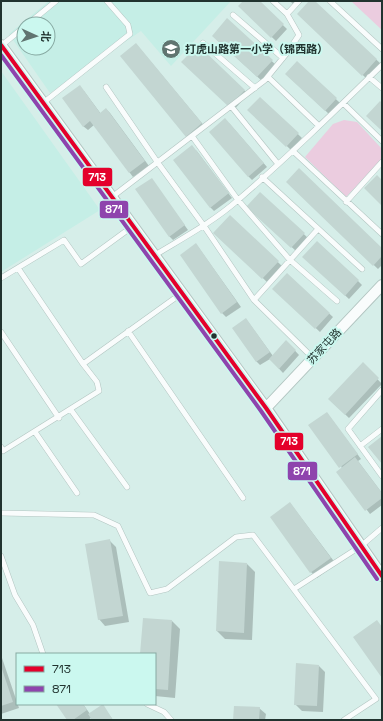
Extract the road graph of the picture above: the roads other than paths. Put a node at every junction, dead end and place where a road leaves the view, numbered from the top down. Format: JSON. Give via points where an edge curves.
{"nodes":[{"id":1,"x":56,"y":1,"type":"edge"},
{"id":2,"x":107,"y":1,"type":"edge"},
{"id":3,"x":273,"y":1,"type":"edge"},
{"id":4,"x":300,"y":1,"type":"edge"},
{"id":5,"x":330,"y":1,"type":"edge"},
{"id":6,"x":287,"y":14,"type":"junction"},
{"id":7,"x":234,"y":15,"type":"dead end"},
{"id":8,"x":38,"y":16,"type":"edge"},
{"id":9,"x":16,"y":34,"type":"edge"},
{"id":10,"x":203,"y":43,"type":"dead end"},
{"id":11,"x":1,"y":46,"type":"edge"},
{"id":12,"x":382,"y":49,"type":"edge"},
{"id":13,"x":283,"y":58,"type":"junction"},
{"id":14,"x":382,"y":65,"type":"edge"},
{"id":15,"x":268,"y":77,"type":"junction"},
{"id":16,"x":369,"y":77,"type":"junction"},
{"id":17,"x":106,"y":87,"type":"dead end"},
{"id":18,"x":255,"y":88,"type":"junction"},
{"id":19,"x":382,"y":88,"type":"edge"},
{"id":20,"x":43,"y":103,"type":"junction"},
{"id":21,"x":343,"y":103,"type":"junction"},
{"id":22,"x":231,"y":106,"type":"junction"},
{"id":23,"x":319,"y":126,"type":"junction"},
{"id":24,"x":192,"y":136,"type":"junction"},
{"id":25,"x":382,"y":141,"type":"edge"},
{"id":26,"x":293,"y":151,"type":"junction"},
{"id":27,"x":382,"y":162,"type":"edge"},
{"id":28,"x":158,"y":163,"type":"junction"},
{"id":29,"x":278,"y":164,"type":"junction"},
{"id":30,"x":262,"y":177,"type":"junction"},
{"id":31,"x":112,"y":197,"type":"junction"},
{"id":32,"x":238,"y":200,"type":"junction"},
{"id":33,"x":346,"y":202,"type":"junction"},
{"id":34,"x":133,"y":226,"type":"junction"},
{"id":35,"x":204,"y":226,"type":"junction"},
{"id":36,"x":318,"y":229,"type":"junction"},
{"id":37,"x":382,"y":234,"type":"edge"},
{"id":38,"x":155,"y":255,"type":"junction"},
{"id":39,"x":290,"y":260,"type":"junction"},
{"id":40,"x":18,"y":268,"type":"junction"},
{"id":41,"x":362,"y":269,"type":"dead end"},
{"id":42,"x":1,"y":278,"type":"edge"},
{"id":43,"x":382,"y":285,"type":"edge"},
{"id":44,"x":182,"y":294,"type":"junction"},
{"id":45,"x":254,"y":300,"type":"junction"},
{"id":46,"x":337,"y":301,"type":"dead end"},
{"id":47,"x":128,"y":331,"type":"junction"},
{"id":48,"x":1,"y":332,"type":"edge"},
{"id":49,"x":313,"y":358,"type":"junction"},
{"id":50,"x":83,"y":364,"type":"junction"},
{"id":51,"x":382,"y":390,"type":"edge"},
{"id":52,"x":266,"y":408,"type":"junction"},
{"id":53,"x":71,"y":410,"type":"junction"},
{"id":54,"x":59,"y":418,"type":"junction"},
{"id":55,"x":382,"y":429,"type":"edge"},
{"id":56,"x":35,"y":432,"type":"junction"},
{"id":57,"x":360,"y":446,"type":"junction"},
{"id":58,"x":1,"y":447,"type":"edge"},
{"id":59,"x":382,"y":476,"type":"edge"},
{"id":60,"x":127,"y":487,"type":"dead end"},
{"id":61,"x":77,"y":493,"type":"dead end"},
{"id":62,"x":243,"y":498,"type":"dead end"},
{"id":63,"x":1,"y":513,"type":"edge"},
{"id":64,"x":382,"y":528,"type":"edge"},
{"id":65,"x":361,"y":546,"type":"junction"},
{"id":66,"x":1,"y":556,"type":"edge"},
{"id":67,"x":382,"y":576,"type":"edge"},
{"id":68,"x":294,"y":589,"type":"junction"},
{"id":69,"x":43,"y":653,"type":"edge"},
{"id":70,"x":149,"y":705,"type":"edge"},
{"id":71,"x":171,"y":720,"type":"edge"},
{"id":72,"x":344,"y":720,"type":"edge"}],
"edges":[{"from":1,"to":8,"type":"lane"},
{"from":2,"to":20,"type":"lane","via":[[128,25],[130,34]]},
{"from":3,"to":6,"type":"lane"},
{"from":4,"to":6,"type":"lane"},
{"from":5,"to":12,"type":"lane"},
{"from":6,"to":13,"type":"lane","via":[[298,35]]},
{"from":7,"to":13,"type":"lane"},
{"from":9,"to":11,"type":"lane"},
{"from":10,"to":18,"type":"lane"},
{"from":11,"to":20,"type":"street"},
{"from":13,"to":15,"type":"lane"},
{"from":14,"to":16,"type":"lane"},
{"from":15,"to":18,"type":"lane"},
{"from":15,"to":23,"type":"lane"},
{"from":16,"to":19,"type":"lane"},
{"from":16,"to":21,"type":"lane"},
{"from":17,"to":28,"type":"lane"},
{"from":18,"to":22,"type":"lane"},
{"from":20,"to":31,"type":"street"},
{"from":21,"to":23,"type":"lane"},
{"from":21,"to":25,"type":"lane"},
{"from":22,"to":24,"type":"lane"},
{"from":22,"to":29,"type":"lane"},
{"from":23,"to":26,"type":"lane"},
{"from":24,"to":28,"type":"lane"},
{"from":24,"to":32,"type":"lane"},
{"from":26,"to":29,"type":"lane"},
{"from":26,"to":33,"type":"lane"},
{"from":27,"to":33,"type":"lane"},
{"from":28,"to":31,"type":"lane"},
{"from":28,"to":35,"type":"lane"},
{"from":29,"to":30,"type":"lane"},
{"from":30,"to":32,"type":"lane"},
{"from":30,"to":36,"type":"lane"},
{"from":31,"to":34,"type":"street"},
{"from":32,"to":35,"type":"lane"},
{"from":32,"to":39,"type":"lane"},
{"from":33,"to":37,"type":"lane"},
{"from":34,"to":38,"type":"street"},
{"from":34,"to":40,"type":"lane","via":[[81,264],[64,240]]},
{"from":35,"to":38,"type":"lane"},
{"from":35,"to":45,"type":"lane"},
{"from":36,"to":39,"type":"lane"},
{"from":36,"to":41,"type":"lane"},
{"from":38,"to":44,"type":"street"},
{"from":39,"to":45,"type":"lane"},
{"from":39,"to":46,"type":"lane"},
{"from":40,"to":42,"type":"lane"},
{"from":40,"to":50,"type":"lane"},
{"from":43,"to":49,"type":"street","name":"苏家屯路"},
{"from":44,"to":47,"type":"lane"},
{"from":44,"to":52,"type":"street"},
{"from":45,"to":49,"type":"lane"},
{"from":47,"to":50,"type":"lane"},
{"from":47,"to":62,"type":"lane"},
{"from":48,"to":54,"type":"lane"},
{"from":49,"to":52,"type":"street","name":"苏家屯路"},
{"from":50,"to":53,"type":"lane","via":[[96,382],[99,391]]},
{"from":51,"to":57,"type":"lane","via":[[348,429]]},
{"from":52,"to":65,"type":"street"},
{"from":53,"to":54,"type":"lane"},
{"from":53,"to":60,"type":"lane"},
{"from":54,"to":56,"type":"lane"},
{"from":55,"to":57,"type":"lane"},
{"from":56,"to":58,"type":"lane","via":[[3,451]]},
{"from":56,"to":61,"type":"lane"},
{"from":57,"to":59,"type":"lane"},
{"from":63,"to":68,"type":"lane","via":[[94,516],[118,526],[150,593],[167,589],[236,537],[253,535]]},
{"from":64,"to":65,"type":"lane"},
{"from":65,"to":67,"type":"street"},
{"from":65,"to":68,"type":"lane"},
{"from":66,"to":69,"type":"lane","via":[[15,595],[33,625]]},
{"from":68,"to":72,"type":"lane","via":[[376,699]]},
{"from":70,"to":71,"type":"lane","via":[[164,712]]}]}
